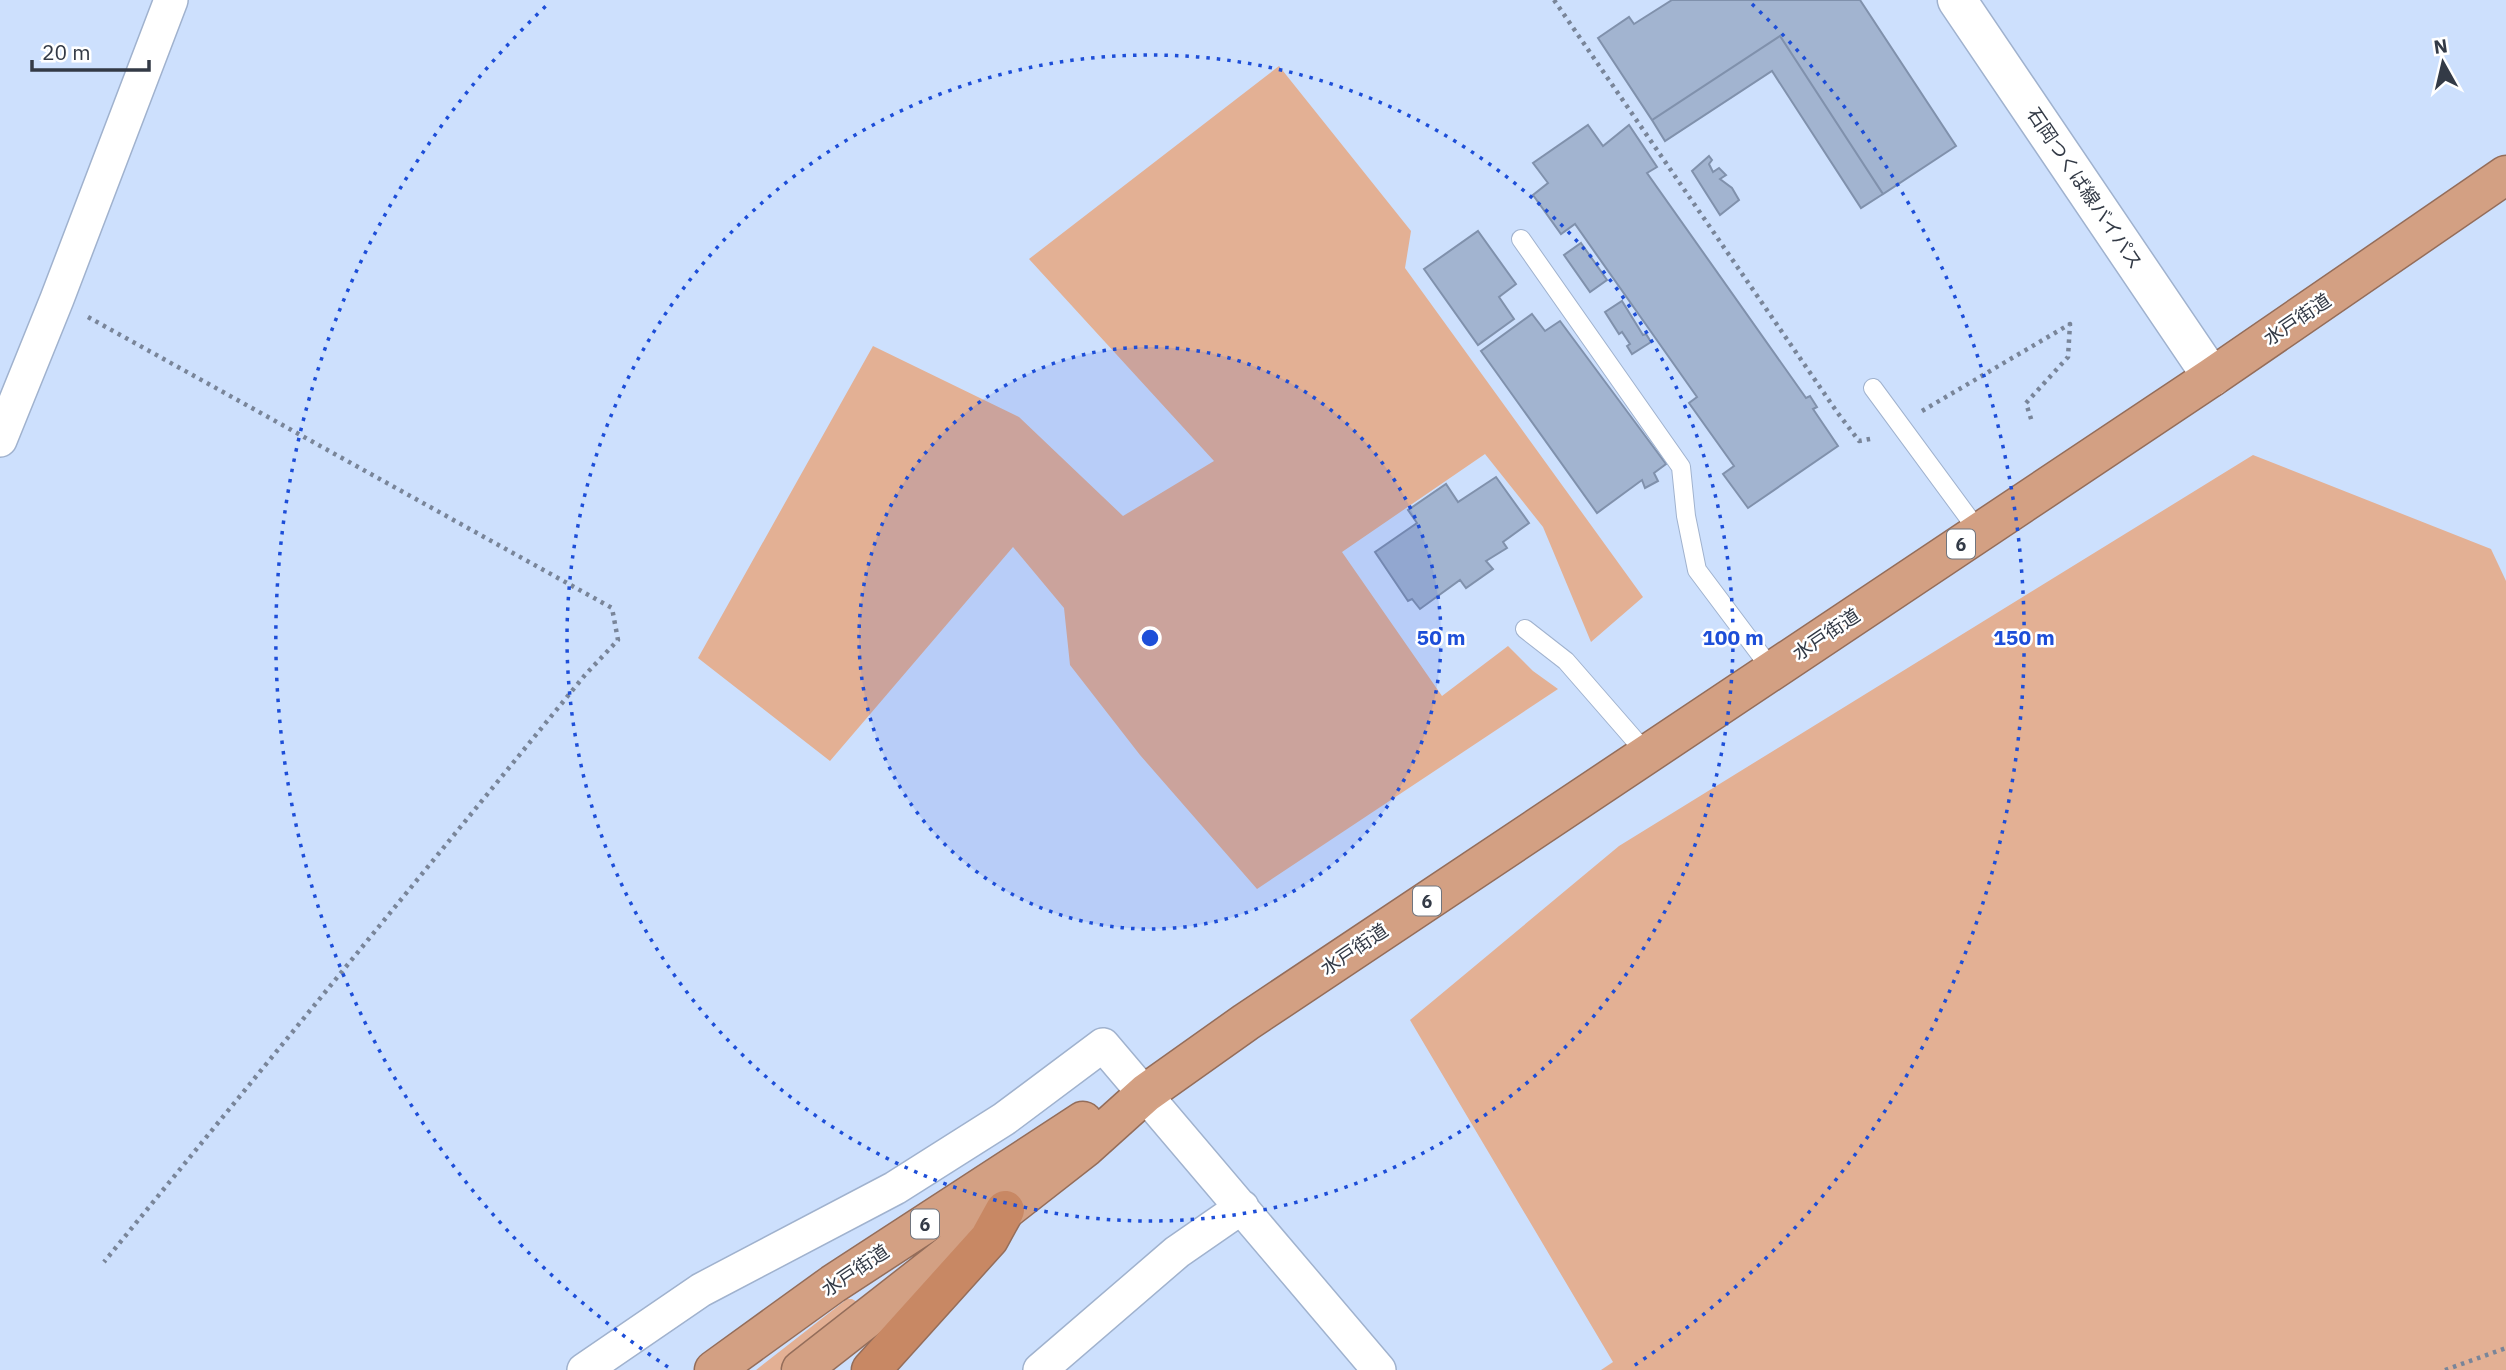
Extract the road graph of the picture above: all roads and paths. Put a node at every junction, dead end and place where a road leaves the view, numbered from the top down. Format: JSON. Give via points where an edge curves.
{"nodes":[{"id":1,"x":171,"y":0,"type":"edge"},
{"id":2,"x":1554,"y":0,"type":"edge"},
{"id":3,"x":1957,"y":0,"type":"edge"},
{"id":4,"x":2506,"y":175,"type":"edge"},
{"id":5,"x":1521,"y":239,"type":"dead end"},
{"id":6,"x":57,"y":299,"type":"junction"},
{"id":7,"x":2211,"y":377,"type":"junction"},
{"id":8,"x":1873,"y":388,"type":"dead end"},
{"id":9,"x":2032,"y":422,"type":"dead end"},
{"id":10,"x":1899,"y":424,"type":"junction"},
{"id":11,"x":0,"y":440,"type":"edge"},
{"id":12,"x":1979,"y":532,"type":"junction"},
{"id":13,"x":1525,"y":629,"type":"dead end"},
{"id":14,"x":1772,"y":670,"type":"junction"},
{"id":15,"x":1647,"y":754,"type":"junction"},
{"id":16,"x":1146,"y":1093,"type":"junction"},
{"id":17,"x":1242,"y":1207,"type":"junction"},
{"id":18,"x":1005,"y":1210,"type":"junction"},
{"id":19,"x":104,"y":1262,"type":"dead end"},
{"id":20,"x":2506,"y":1348,"type":"edge"},
{"id":21,"x":584,"y":1370,"type":"edge"},
{"id":22,"x":714,"y":1370,"type":"edge"},
{"id":23,"x":801,"y":1370,"type":"edge"},
{"id":24,"x":871,"y":1370,"type":"edge"},
{"id":25,"x":1040,"y":1370,"type":"edge"},
{"id":26,"x":1379,"y":1370,"type":"edge"},
{"id":27,"x":2445,"y":1370,"type":"edge"}],
"edges":[{"from":1,"to":6,"type":"street"},
{"from":2,"to":10,"type":"path","via":[[1859,441],[1876,438]]},
{"from":3,"to":7,"type":"main road","name":"石岡つくば線バイパス"},
{"from":4,"to":7,"type":"highway","name":"水戸街道","number":"6"},
{"from":5,"to":14,"type":"lane","via":[[1681,467],[1698,570]]},
{"from":6,"to":11,"type":"street"},
{"from":6,"to":19,"type":"path","via":[[612,608],[618,640],[585,674]]},
{"from":7,"to":12,"type":"highway","name":"水戸街道","number":"6"},
{"from":8,"to":10,"type":"lane"},
{"from":9,"to":10,"type":"path","via":[[2026,403],[2068,357],[2070,324]]},
{"from":10,"to":12,"type":"lane"},
{"from":12,"to":14,"type":"highway","name":"水戸街道","number":"6"},
{"from":13,"to":15,"type":"lane","via":[[1566,661]]},
{"from":14,"to":15,"type":"highway","name":"水戸街道","number":"6"},
{"from":15,"to":16,"type":"highway","name":"水戸街道","number":"6"},
{"from":16,"to":17,"type":"street"},
{"from":16,"to":18,"type":"highway","name":"水戸街道","number":"6"},
{"from":16,"to":21,"type":"street","via":[[1103,1045],[1004,1119],[906,1181],[701,1290]]},
{"from":16,"to":22,"type":"highway","name":"水戸街道","number":"6","via":[[1070,1129],[833,1284]]},
{"from":17,"to":25,"type":"street","via":[[1177,1252]]},
{"from":17,"to":26,"type":"street"},
{"from":18,"to":23,"type":"highway","name":"水戸街道","number":"6"},
{"from":18,"to":24,"type":"highway","via":[[989,1239]]},
{"from":20,"to":27,"type":"path"}]}
